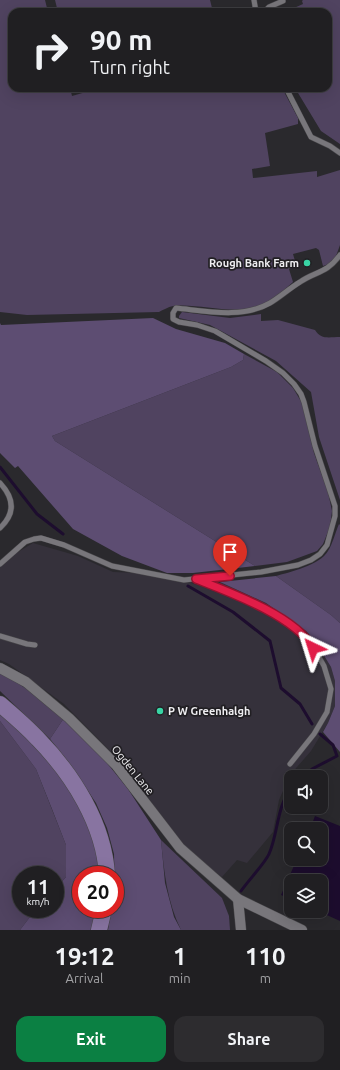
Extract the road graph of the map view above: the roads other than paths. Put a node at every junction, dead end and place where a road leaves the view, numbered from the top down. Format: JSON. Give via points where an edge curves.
{"nodes":[{"id":1,"x":283,"y":1,"type":"dead end"},
{"id":2,"x":269,"y":8,"type":"edge"},
{"id":3,"x":288,"y":92,"type":"edge"},
{"id":4,"x":340,"y":153,"type":"edge"},
{"id":5,"x":340,"y":255,"type":"edge"},
{"id":6,"x":0,"y":483,"type":"edge"},
{"id":7,"x":0,"y":528,"type":"edge"},
{"id":8,"x":0,"y":564,"type":"edge"},
{"id":9,"x":196,"y":579,"type":"junction"},
{"id":10,"x":0,"y":636,"type":"edge"},
{"id":11,"x":36,"y":645,"type":"dead end"},
{"id":12,"x":0,"y":668,"type":"edge"},
{"id":13,"x":0,"y":704,"type":"edge"},
{"id":14,"x":290,"y":764,"type":"dead end"},
{"id":15,"x":106,"y":866,"type":"edge"},
{"id":16,"x":238,"y":899,"type":"junction"},
{"id":17,"x":102,"y":918,"type":"edge"},
{"id":18,"x":99,"y":930,"type":"edge"},
{"id":19,"x":241,"y":930,"type":"edge"},
{"id":20,"x":302,"y":930,"type":"edge"}],
"edges":[{"from":1,"to":2,"type":"lane"},
{"from":3,"to":4,"type":"lane","via":[[311,137]]},
{"from":5,"to":9,"type":"lane","via":[[322,272],[301,281],[263,306],[230,313],[176,308],[173,313],[173,319],[214,331],[266,361],[294,384],[304,402],[315,446],[335,506],[335,516],[327,545],[311,560],[261,572]]},
{"from":6,"to":7,"type":"lane","via":[[11,499],[12,509],[9,518]]},
{"from":8,"to":9,"type":"lane","via":[[25,542],[41,538],[112,566],[184,580]]},
{"from":9,"to":14,"type":"lane","via":[[246,599],[279,617],[308,638],[324,666],[330,689],[327,712],[314,734]]},
{"from":10,"to":11,"type":"lane"},
{"from":12,"to":16,"type":"street","name":"Ogden Lane","via":[[26,682],[69,718],[116,765],[180,848]]},
{"from":13,"to":15,"type":"main road","via":[[56,758],[88,808],[101,838]]},
{"from":16,"to":19,"type":"street"},
{"from":16,"to":20,"type":"street","name":"Ogden Lane"},
{"from":17,"to":18,"type":"main road"}]}
